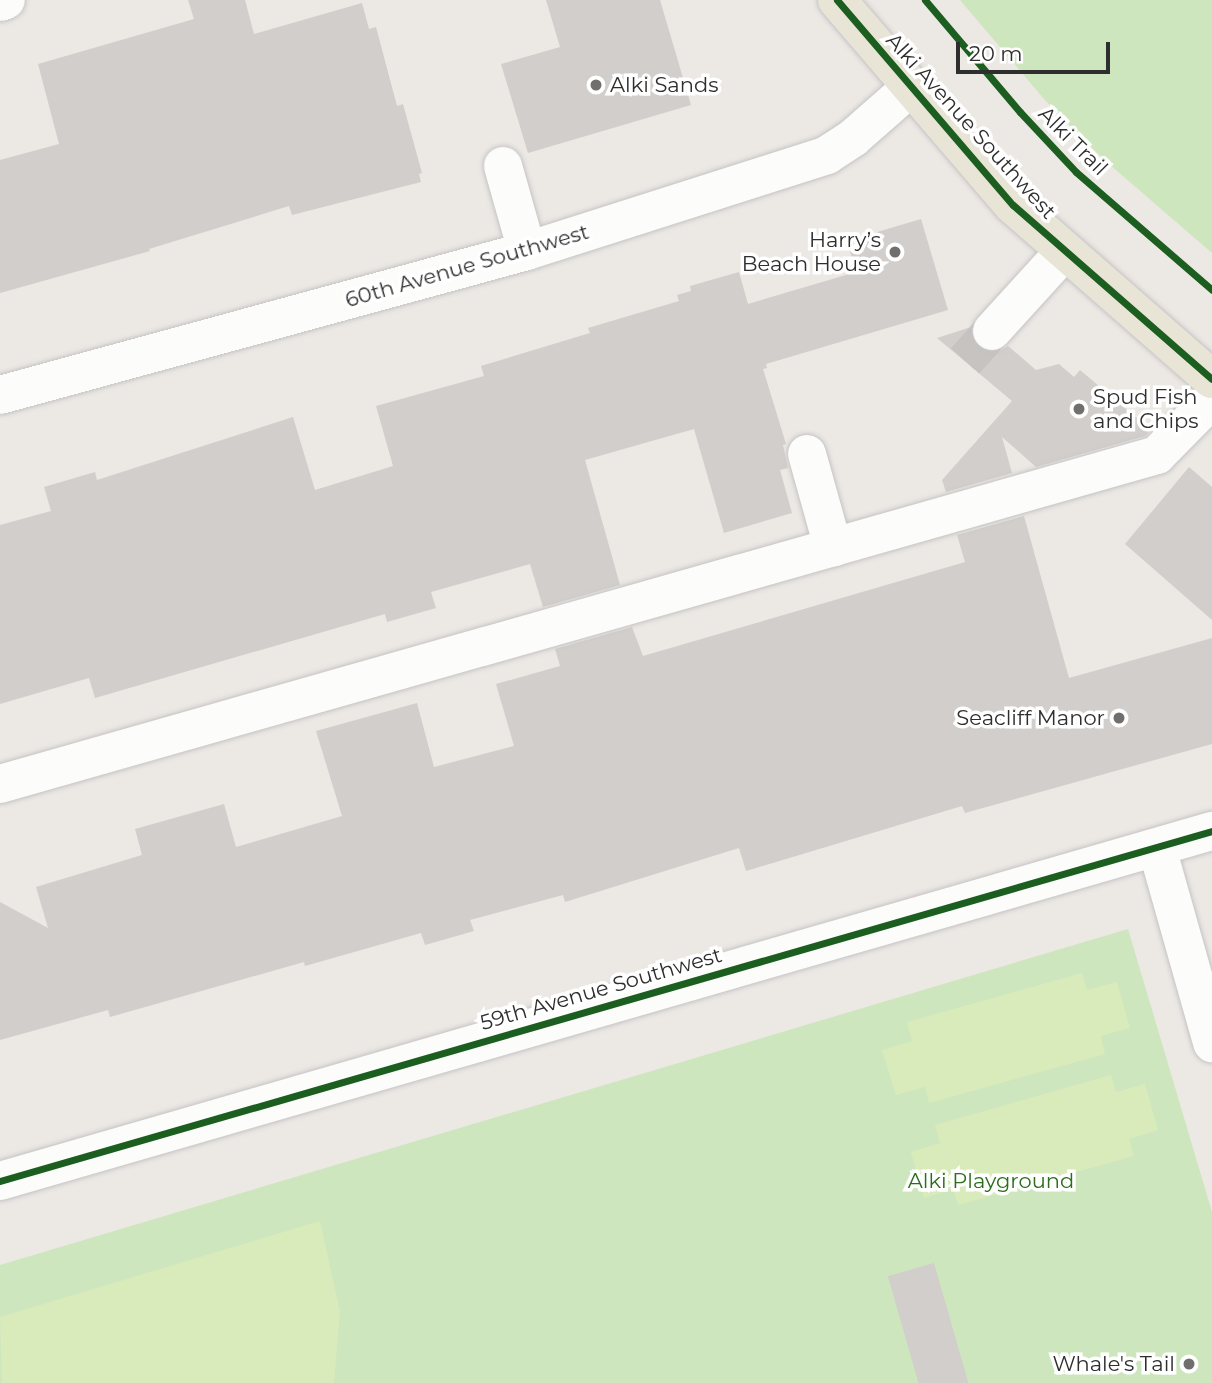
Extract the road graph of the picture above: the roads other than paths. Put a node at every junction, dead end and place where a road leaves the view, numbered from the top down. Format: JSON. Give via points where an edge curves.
{"nodes":[{"id":1,"x":6,"y":0,"type":"edge"},
{"id":2,"x":837,"y":0,"type":"edge"},
{"id":3,"x":0,"y":2,"type":"edge"},
{"id":4,"x":911,"y":87,"type":"junction"},
{"id":5,"x":503,"y":166,"type":"dead end"},
{"id":6,"x":527,"y":251,"type":"junction"},
{"id":7,"x":1064,"y":252,"type":"junction"},
{"id":8,"x":992,"y":331,"type":"tunnel mouth"},
{"id":9,"x":1212,"y":379,"type":"edge"},
{"id":10,"x":0,"y":395,"type":"edge"},
{"id":11,"x":1212,"y":399,"type":"edge"},
{"id":12,"x":807,"y":454,"type":"dead end"},
{"id":13,"x":833,"y":547,"type":"junction"},
{"id":14,"x":0,"y":784,"type":"edge"},
{"id":15,"x":1212,"y":831,"type":"edge"},
{"id":16,"x":1157,"y":848,"type":"junction"},
{"id":17,"x":1212,"y":1043,"type":"edge"},
{"id":18,"x":0,"y":1181,"type":"edge"}],
"edges":[{"from":1,"to":3,"type":"street"},
{"from":2,"to":4,"type":"main road","name":"Alki Avenue Southwest"},
{"from":4,"to":6,"type":"street","name":"60th Avenue Southwest","via":[[827,155]]},
{"from":4,"to":7,"type":"main road","name":"Alki Avenue Southwest","via":[[1013,205]]},
{"from":5,"to":6,"type":"street"},
{"from":6,"to":10,"type":"street","name":"60th Avenue Southwest"},
{"from":7,"to":8,"type":"street"},
{"from":7,"to":9,"type":"main road","name":"Alki Avenue Southwest"},
{"from":11,"to":13,"type":"street","via":[[1157,455]]},
{"from":12,"to":13,"type":"street"},
{"from":13,"to":14,"type":"street","via":[[684,573]]},
{"from":15,"to":16,"type":"street","name":"59th Avenue Southwest"},
{"from":16,"to":17,"type":"street"},
{"from":16,"to":18,"type":"street","name":"59th Avenue Southwest"}]}
